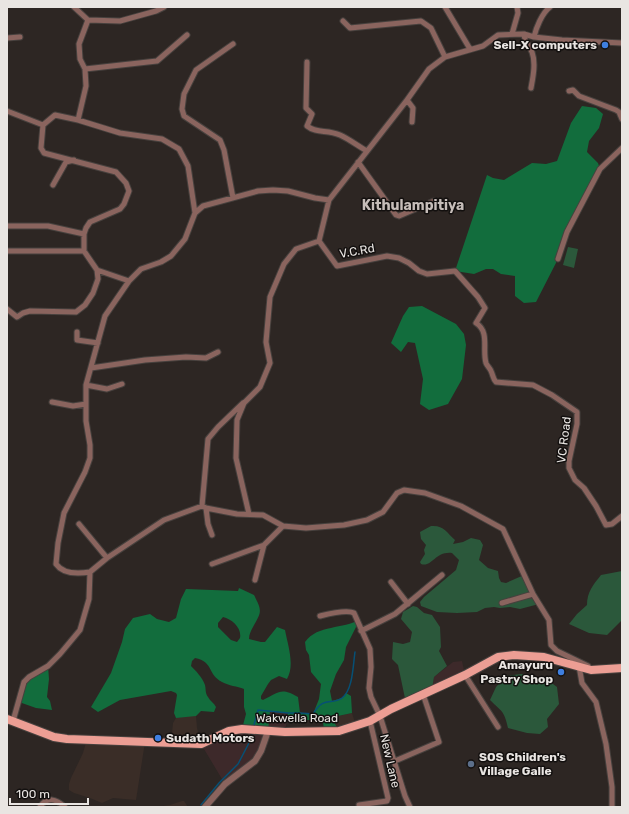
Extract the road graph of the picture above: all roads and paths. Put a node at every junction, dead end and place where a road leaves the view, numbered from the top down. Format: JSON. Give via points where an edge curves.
{"nodes":[{"id":1,"x":74,"y":7,"type":"edge"},
{"id":2,"x":164,"y":7,"type":"edge"},
{"id":3,"x":444,"y":7,"type":"edge"},
{"id":4,"x":516,"y":7,"type":"edge"},
{"id":5,"x":550,"y":7,"type":"edge"},
{"id":6,"x":88,"y":20,"type":"junction"},
{"id":7,"x":343,"y":21,"type":"dead end"},
{"id":8,"x":512,"y":34,"type":"junction"},
{"id":9,"x":524,"y":34,"type":"junction"},
{"id":10,"x":187,"y":35,"type":"dead end"},
{"id":11,"x":20,"y":37,"type":"dead end"},
{"id":12,"x":534,"y":37,"type":"junction"},
{"id":13,"x":7,"y":38,"type":"edge"},
{"id":14,"x":622,"y":43,"type":"edge"},
{"id":15,"x":233,"y":44,"type":"dead end"},
{"id":16,"x":470,"y":49,"type":"junction"},
{"id":17,"x":445,"y":57,"type":"junction"},
{"id":18,"x":307,"y":62,"type":"dead end"},
{"id":19,"x":85,"y":69,"type":"junction"},
{"id":20,"x":531,"y":88,"type":"dead end"},
{"id":21,"x":569,"y":90,"type":"dead end"},
{"id":22,"x":407,"y":100,"type":"junction"},
{"id":23,"x":7,"y":111,"type":"edge"},
{"id":24,"x":622,"y":119,"type":"edge"},
{"id":25,"x":78,"y":120,"type":"junction"},
{"id":26,"x":412,"y":122,"type":"dead end"},
{"id":27,"x":43,"y":125,"type":"junction"},
{"id":28,"x":622,"y":148,"type":"edge"},
{"id":29,"x":367,"y":151,"type":"junction"},
{"id":30,"x":75,"y":160,"type":"junction"},
{"id":31,"x":358,"y":162,"type":"junction"},
{"id":32,"x":53,"y":186,"type":"dead end"},
{"id":33,"x":233,"y":198,"type":"junction"},
{"id":34,"x":329,"y":200,"type":"junction"},
{"id":35,"x":434,"y":201,"type":"dead end"},
{"id":36,"x":195,"y":214,"type":"junction"},
{"id":37,"x":7,"y":226,"type":"edge"},
{"id":38,"x":84,"y":234,"type":"junction"},
{"id":39,"x":319,"y":241,"type":"junction"},
{"id":40,"x":7,"y":251,"type":"edge"},
{"id":41,"x":84,"y":251,"type":"junction"},
{"id":42,"x":558,"y":259,"type":"dead end"},
{"id":43,"x":97,"y":270,"type":"junction"},
{"id":44,"x":129,"y":281,"type":"junction"},
{"id":45,"x":7,"y":309,"type":"edge"},
{"id":46,"x":77,"y":332,"type":"dead end"},
{"id":47,"x":484,"y":342,"type":"joint"},
{"id":48,"x":98,"y":343,"type":"junction"},
{"id":49,"x":218,"y":352,"type":"dead end"},
{"id":50,"x":91,"y":368,"type":"junction"},
{"id":51,"x":122,"y":384,"type":"dead end"},
{"id":52,"x":86,"y":385,"type":"junction"},
{"id":53,"x":52,"y":402,"type":"dead end"},
{"id":54,"x":244,"y":403,"type":"junction"},
{"id":55,"x":86,"y":404,"type":"junction"},
{"id":56,"x":204,"y":507,"type":"junction"},
{"id":57,"x":249,"y":514,"type":"junction"},
{"id":58,"x":622,"y":516,"type":"edge"},
{"id":59,"x":79,"y":524,"type":"dead end"},
{"id":60,"x":283,"y":526,"type":"junction"},
{"id":61,"x":212,"y":535,"type":"dead end"},
{"id":62,"x":264,"y":545,"type":"junction"},
{"id":63,"x":107,"y":558,"type":"junction"},
{"id":64,"x":212,"y":564,"type":"dead end"},
{"id":65,"x":90,"y":572,"type":"junction"},
{"id":66,"x":442,"y":575,"type":"dead end"},
{"id":67,"x":255,"y":580,"type":"dead end"},
{"id":68,"x":391,"y":582,"type":"dead end"},
{"id":69,"x":533,"y":594,"type":"junction"},
{"id":70,"x":502,"y":603,"type":"dead end"},
{"id":71,"x":408,"y":604,"type":"junction"},
{"id":72,"x":320,"y":616,"type":"dead end"},
{"id":73,"x":361,"y":631,"type":"junction"},
{"id":74,"x":579,"y":666,"type":"junction"},
{"id":75,"x":622,"y":668,"type":"edge"},
{"id":76,"x":596,"y":670,"type":"junction"},
{"id":77,"x":464,"y":675,"type":"junction"},
{"id":78,"x":423,"y":694,"type":"junction"},
{"id":79,"x":380,"y":716,"type":"junction"},
{"id":80,"x":10,"y":720,"type":"edge"},
{"id":81,"x":370,"y":721,"type":"junction"},
{"id":82,"x":498,"y":726,"type":"dead end"},
{"id":83,"x":268,"y":730,"type":"junction"},
{"id":84,"x":395,"y":761,"type":"junction"},
{"id":85,"x":359,"y":805,"type":"dead end"},
{"id":86,"x":40,"y":807,"type":"edge"},
{"id":87,"x":65,"y":807,"type":"edge"},
{"id":88,"x":205,"y":807,"type":"edge"},
{"id":89,"x":410,"y":807,"type":"edge"},
{"id":90,"x":612,"y":807,"type":"edge"}],
"edges":[{"from":1,"to":6,"type":"street"},
{"from":2,"to":6,"type":"street","via":[[120,21]]},
{"from":3,"to":16,"type":"street"},
{"from":4,"to":8,"type":"street","via":[[518,13]]},
{"from":5,"to":12,"type":"street"},
{"from":6,"to":19,"type":"street","via":[[79,44],[80,59]]},
{"from":7,"to":17,"type":"street","via":[[350,28],[421,21],[430,28]]},
{"from":8,"to":9,"type":"street"},
{"from":8,"to":16,"type":"street","via":[[498,35],[482,46]]},
{"from":9,"to":12,"type":"street"},
{"from":9,"to":20,"type":"street","via":[[532,53],[534,71]]},
{"from":10,"to":19,"type":"street","via":[[157,61]]},
{"from":11,"to":13,"type":"street"},
{"from":12,"to":14,"type":"street"},
{"from":15,"to":33,"type":"street","via":[[196,70],[184,94],[182,109],[184,116],[220,140]]},
{"from":16,"to":17,"type":"street"},
{"from":17,"to":22,"type":"street","via":[[429,69]]},
{"from":18,"to":29,"type":"street","via":[[306,108],[312,114],[307,126],[313,130],[327,130],[339,134]]},
{"from":19,"to":25,"type":"street","via":[[86,86]]},
{"from":21,"to":24,"type":"street","via":[[620,112]]},
{"from":22,"to":26,"type":"street","via":[[413,108]]},
{"from":22,"to":29,"type":"street"},
{"from":23,"to":27,"type":"street"},
{"from":25,"to":27,"type":"street","via":[[55,115]]},
{"from":25,"to":36,"type":"street","via":[[120,133],[162,139],[179,149],[188,166]]},
{"from":27,"to":30,"type":"street","via":[[41,148],[44,153]]},
{"from":28,"to":42,"type":"street","via":[[600,169],[567,232]]},
{"from":29,"to":31,"type":"street"},
{"from":30,"to":32,"type":"street","via":[[66,162]]},
{"from":30,"to":38,"type":"street","via":[[116,172],[126,183],[129,191],[120,209],[90,222]]},
{"from":31,"to":34,"type":"street"},
{"from":31,"to":35,"type":"street","via":[[396,215]]},
{"from":33,"to":34,"type":"street","via":[[273,190]]},
{"from":33,"to":36,"type":"street","via":[[203,206]]},
{"from":34,"to":39,"type":"street"},
{"from":36,"to":44,"type":"street","via":[[185,240],[172,256],[142,269]]},
{"from":37,"to":38,"type":"street","via":[[48,226]]},
{"from":38,"to":41,"type":"street"},
{"from":39,"to":47,"type":"street","name":"V.C.Rd","via":[[337,266],[387,256],[399,258],[427,274],[455,271],[484,308],[476,323],[485,336]]},
{"from":39,"to":54,"type":"street","via":[[296,249],[284,264],[270,297],[266,342],[270,363],[260,386]]},
{"from":40,"to":41,"type":"street"},
{"from":41,"to":43,"type":"street"},
{"from":43,"to":44,"type":"street"},
{"from":43,"to":45,"type":"street","via":[[98,279],[92,293],[85,305],[76,312],[30,311],[17,317]]},
{"from":44,"to":48,"type":"street","via":[[106,316]]},
{"from":46,"to":48,"type":"street","via":[[76,340]]},
{"from":47,"to":58,"type":"street","name":"VC Road","via":[[486,364],[496,382],[533,385],[577,412],[569,468],[606,525],[612,524]]},
{"from":48,"to":50,"type":"street"},
{"from":49,"to":50,"type":"street","via":[[206,358],[145,360]]},
{"from":50,"to":52,"type":"street"},
{"from":51,"to":52,"type":"street","via":[[107,389]]},
{"from":52,"to":55,"type":"street"},
{"from":53,"to":55,"type":"street","via":[[73,406]]},
{"from":54,"to":56,"type":"street","via":[[218,426],[208,439]]},
{"from":54,"to":57,"type":"street","via":[[237,420],[236,458]]},
{"from":55,"to":65,"type":"street","via":[[90,458],[64,513],[56,564],[60,569],[77,574]]},
{"from":56,"to":57,"type":"street"},
{"from":56,"to":61,"type":"street"},
{"from":56,"to":63,"type":"street","via":[[164,520]]},
{"from":57,"to":60,"type":"street","via":[[263,515]]},
{"from":59,"to":63,"type":"street"},
{"from":60,"to":62,"type":"street"},
{"from":60,"to":69,"type":"street","via":[[306,528],[359,522],[383,512],[397,493],[404,490],[425,493],[461,506],[503,529]]},
{"from":62,"to":64,"type":"street"},
{"from":62,"to":67,"type":"street"},
{"from":63,"to":65,"type":"street"},
{"from":65,"to":80,"type":"street","via":[[89,599],[80,630],[48,666],[24,682]]},
{"from":66,"to":71,"type":"street"},
{"from":68,"to":71,"type":"street"},
{"from":69,"to":70,"type":"street"},
{"from":69,"to":76,"type":"street","via":[[549,620],[551,645],[557,651]]},
{"from":71,"to":73,"type":"street","via":[[395,614]]},
{"from":72,"to":73,"type":"street","via":[[351,611]]},
{"from":73,"to":79,"type":"street","via":[[370,649],[368,688]]},
{"from":74,"to":76,"type":"main road","name":"Wakwella Road"},
{"from":74,"to":77,"type":"main road","name":"Wakwella Road","via":[[544,657],[514,655],[498,657]]},
{"from":74,"to":90,"type":"street","via":[[582,683],[596,702],[606,744]]},
{"from":75,"to":76,"type":"main road","name":"Wakwella Road"},
{"from":77,"to":78,"type":"main road","name":"Wakwella Road"},
{"from":77,"to":82,"type":"street"},
{"from":78,"to":79,"type":"main road","name":"Wakwella Road"},
{"from":78,"to":84,"type":"street","via":[[439,742]]},
{"from":79,"to":81,"type":"main road","name":"Wakwella Road"},
{"from":79,"to":84,"type":"street"},
{"from":80,"to":83,"type":"main road","name":"Wakwella Road","via":[[54,737],[67,739],[201,744],[229,731]]},
{"from":81,"to":83,"type":"main road","name":"Wakwella Road","via":[[339,731]]},
{"from":81,"to":85,"type":"street","name":"New Lane","via":[[388,798],[387,801]]},
{"from":83,"to":88,"type":"street","via":[[255,761],[225,784]]},
{"from":84,"to":89,"type":"street"},
{"from":86,"to":87,"type":"street","via":[[49,799],[60,802]]}]}
